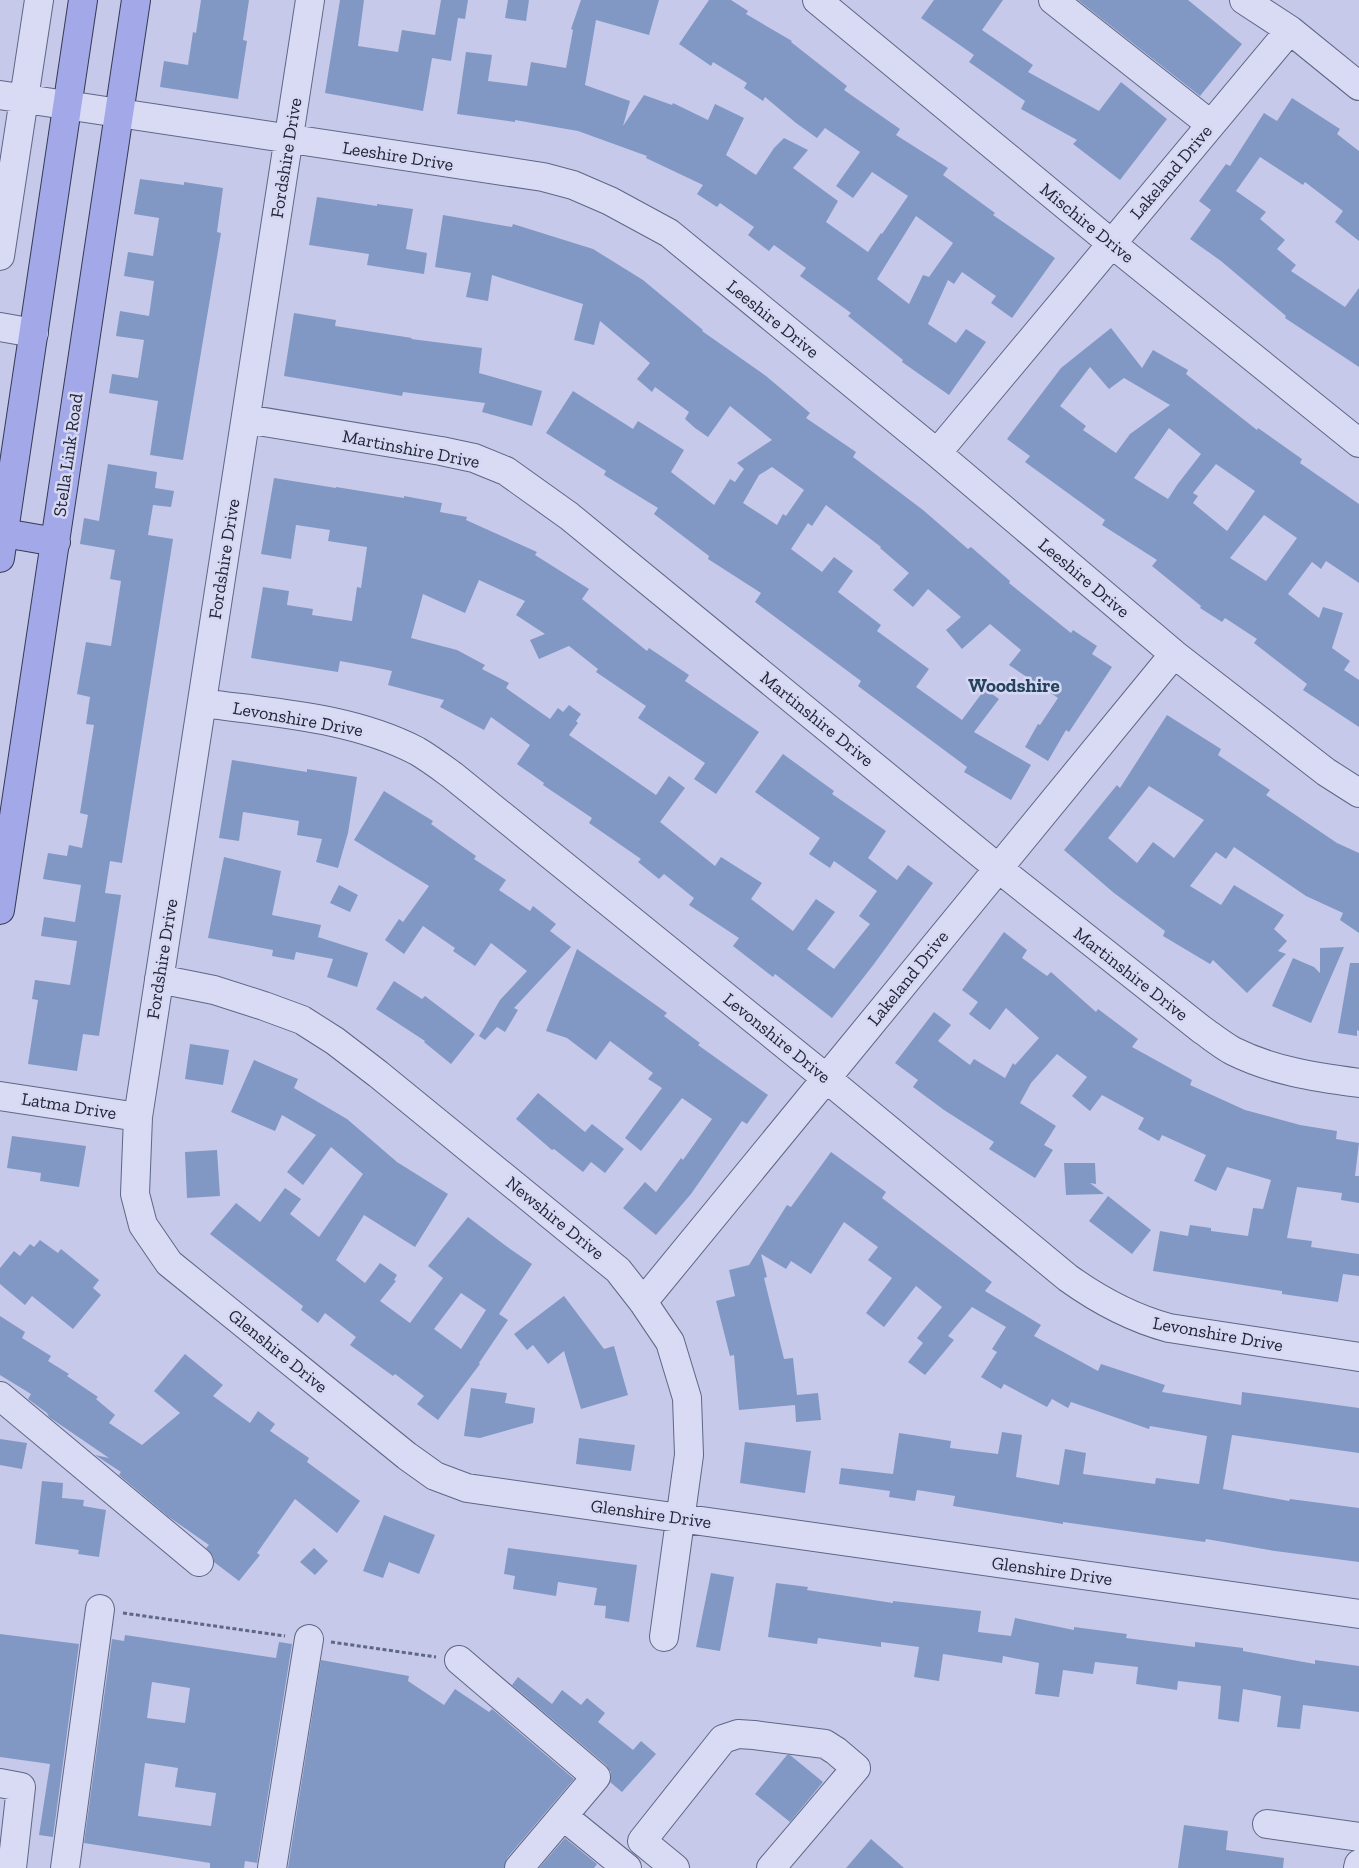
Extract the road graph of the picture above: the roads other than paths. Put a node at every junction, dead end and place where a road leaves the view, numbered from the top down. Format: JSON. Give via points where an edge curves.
{"nodes":[{"id":1,"x":39,"y":0,"type":"edge"},
{"id":2,"x":83,"y":0,"type":"edge"},
{"id":3,"x":136,"y":0,"type":"edge"},
{"id":4,"x":310,"y":0,"type":"edge"},
{"id":5,"x":817,"y":0,"type":"edge"},
{"id":6,"x":1053,"y":0,"type":"edge"},
{"id":7,"x":1244,"y":0,"type":"edge"},
{"id":8,"x":1290,"y":30,"type":"junction"},
{"id":9,"x":1359,"y":86,"type":"edge"},
{"id":10,"x":12,"y":97,"type":"edge"},
{"id":11,"x":67,"y":105,"type":"junction"},
{"id":12,"x":119,"y":114,"type":"junction"},
{"id":13,"x":1210,"y":124,"type":"junction"},
{"id":14,"x":289,"y":139,"type":"junction"},
{"id":15,"x":1111,"y":243,"type":"junction"},
{"id":16,"x":0,"y":256,"type":"edge"},
{"id":17,"x":0,"y":327,"type":"edge"},
{"id":18,"x":34,"y":332,"type":"junction"},
{"id":19,"x":246,"y":419,"type":"junction"},
{"id":20,"x":1359,"y":443,"type":"edge"},
{"id":21,"x":937,"y":453,"type":"junction"},
{"id":22,"x":1,"y":541,"type":"edge"},
{"id":23,"x":56,"y":542,"type":"junction"},
{"id":24,"x":1174,"y":654,"type":"junction"},
{"id":25,"x":202,"y":703,"type":"junction"},
{"id":26,"x":1359,"y":793,"type":"edge"},
{"id":27,"x":9,"y":794,"type":"edge"},
{"id":28,"x":998,"y":868,"type":"junction"},
{"id":29,"x":0,"y":910,"type":"edge"},
{"id":30,"x":159,"y":978,"type":"junction"},
{"id":31,"x":826,"y":1078,"type":"junction"},
{"id":32,"x":1359,"y":1083,"type":"edge"},
{"id":33,"x":0,"y":1096,"type":"edge"},
{"id":34,"x":138,"y":1117,"type":"junction"},
{"id":35,"x":643,"y":1302,"type":"junction"},
{"id":36,"x":1359,"y":1357,"type":"edge"},
{"id":37,"x":0,"y":1396,"type":"edge"},
{"id":38,"x":681,"y":1519,"type":"junction"},
{"id":39,"x":199,"y":1562,"type":"dead end"},
{"id":40,"x":100,"y":1609,"type":"road end"},
{"id":41,"x":1359,"y":1614,"type":"edge"},
{"id":42,"x":664,"y":1637,"type":"dead end"},
{"id":43,"x":309,"y":1639,"type":"road end"},
{"id":44,"x":459,"y":1660,"type":"road end"},
{"id":45,"x":0,"y":1783,"type":"edge"},
{"id":46,"x":563,"y":1816,"type":"junction"},
{"id":47,"x":1266,"y":1824,"type":"dead end"},
{"id":48,"x":1359,"y":1837,"type":"edge"},
{"id":49,"x":1359,"y":1864,"type":"edge"},
{"id":50,"x":12,"y":1868,"type":"edge"},
{"id":51,"x":65,"y":1868,"type":"edge"},
{"id":52,"x":272,"y":1868,"type":"edge"},
{"id":53,"x":519,"y":1868,"type":"edge"},
{"id":54,"x":627,"y":1868,"type":"edge"},
{"id":55,"x":675,"y":1868,"type":"edge"},
{"id":56,"x":771,"y":1868,"type":"edge"},
{"id":57,"x":1358,"y":1868,"type":"edge"}],
"edges":[{"from":1,"to":10,"type":"street"},
{"from":2,"to":11,"type":"main road"},
{"from":3,"to":12,"type":"main road","name":"Stella Link Road"},
{"from":4,"to":14,"type":"street","name":"Fordshire Drive"},
{"from":5,"to":15,"type":"street","name":"Mischire Drive"},
{"from":6,"to":13,"type":"street"},
{"from":7,"to":8,"type":"street"},
{"from":8,"to":9,"type":"street"},
{"from":8,"to":13,"type":"street","name":"Lakeland Drive"},
{"from":10,"to":11,"type":"street","name":"Leeshire Drive"},
{"from":10,"to":16,"type":"street"},
{"from":11,"to":12,"type":"street","name":"Leeshire Drive"},
{"from":11,"to":18,"type":"main road"},
{"from":12,"to":14,"type":"street","name":"Leeshire Drive"},
{"from":12,"to":23,"type":"main road","name":"Stella Link Road"},
{"from":13,"to":15,"type":"street","name":"Lakeland Drive"},
{"from":14,"to":19,"type":"street","name":"Fordshire Drive"},
{"from":14,"to":21,"type":"street","name":"Leeshire Drive","via":[[543,178],[573,185],[610,201],[669,233]]},
{"from":15,"to":20,"type":"street","name":"Mischire Drive"},
{"from":15,"to":21,"type":"street","name":"Lakeland Drive"},
{"from":17,"to":18,"type":"street"},
{"from":18,"to":22,"type":"main road"},
{"from":19,"to":25,"type":"street","name":"Fordshire Drive"},
{"from":19,"to":28,"type":"street","name":"Martinshire Drive","via":[[441,451],[474,458],[506,472],[569,516]]},
{"from":21,"to":24,"type":"street","name":"Leeshire Drive"},
{"from":22,"to":23,"type":"main road"},
{"from":23,"to":27,"type":"main road","name":"Stella Link Road"},
{"from":24,"to":26,"type":"street","name":"Leeshire Drive","via":[[1326,772]]},
{"from":24,"to":28,"type":"street","name":"Lakeland Drive"},
{"from":25,"to":30,"type":"street","name":"Fordshire Drive"},
{"from":25,"to":31,"type":"street","name":"Levonshire Drive","via":[[348,725],[418,751],[452,775]]},
{"from":27,"to":29,"type":"main road","name":"Stella Link Road"},
{"from":28,"to":31,"type":"street","name":"Lakeland Drive"},
{"from":28,"to":32,"type":"street","name":"Martinshire Drive","via":[[1231,1050],[1276,1069]]},
{"from":30,"to":34,"type":"street","name":"Fordshire Drive"},
{"from":30,"to":35,"type":"street","name":"Newshire Drive","via":[[214,990],[264,1006],[302,1020],[334,1041],[618,1270]]},
{"from":31,"to":35,"type":"street","name":"Lakeland Drive"},
{"from":31,"to":36,"type":"street","name":"Levonshire Drive","via":[[1068,1278],[1120,1310],[1169,1328]]},
{"from":33,"to":34,"type":"street","name":"Latma Drive"},
{"from":34,"to":38,"type":"street","name":"Glenshire Drive","via":[[135,1194],[143,1225],[169,1263],[407,1456],[435,1476],[467,1488]]},
{"from":35,"to":38,"type":"street","name":"Newshire Drive","via":[[670,1342],[687,1398],[689,1455]]},
{"from":37,"to":39,"type":"street"},
{"from":38,"to":41,"type":"street","name":"Glenshire Drive"},
{"from":38,"to":42,"type":"street","name":"Newshire Drive"},
{"from":40,"to":51,"type":"street"},
{"from":43,"to":52,"type":"street"},
{"from":44,"to":46,"type":"street","via":[[596,1777]]},
{"from":45,"to":50,"type":"street","via":[[20,1787]]},
{"from":46,"to":53,"type":"street"},
{"from":46,"to":54,"type":"street"},
{"from":47,"to":48,"type":"street"},
{"from":49,"to":57,"type":"street"},
{"from":55,"to":56,"type":"street","via":[[642,1841],[723,1739],[738,1734],[825,1744],[856,1768]]}]}
